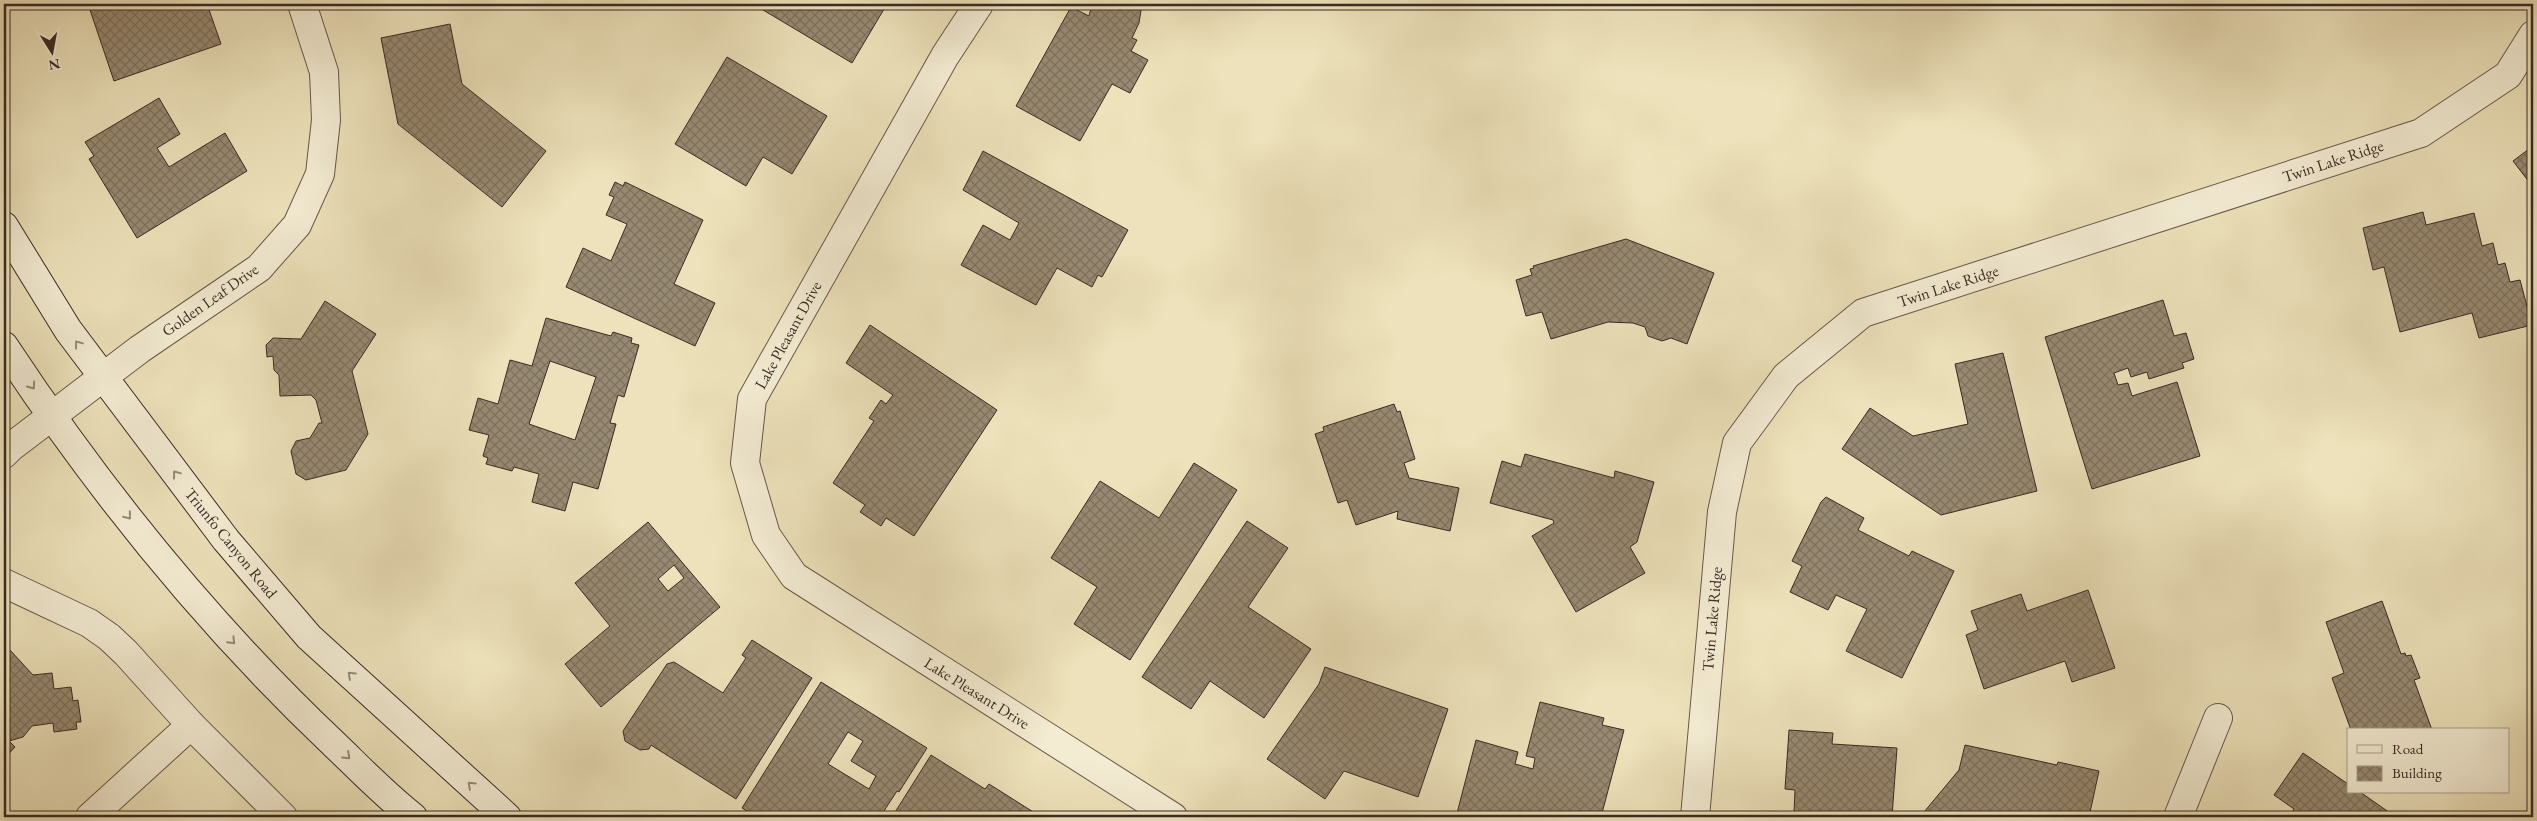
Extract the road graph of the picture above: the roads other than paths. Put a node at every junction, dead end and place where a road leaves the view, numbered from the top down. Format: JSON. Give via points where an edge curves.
{"nodes":[{"id":1,"x":302,"y":4,"type":"edge"},
{"id":2,"x":979,"y":4,"type":"edge"},
{"id":3,"x":2533,"y":36,"type":"edge"},
{"id":4,"x":4,"y":226,"type":"edge"},
{"id":5,"x":4,"y":346,"type":"edge"},
{"id":6,"x":103,"y":377,"type":"junction"},
{"id":7,"x":52,"y":415,"type":"junction"},
{"id":8,"x":4,"y":454,"type":"edge"},
{"id":9,"x":4,"y":583,"type":"edge"},
{"id":10,"x":2218,"y":718,"type":"dead end"},
{"id":11,"x":192,"y":725,"type":"junction"},
{"id":12,"x":90,"y":817,"type":"edge"},
{"id":13,"x":282,"y":817,"type":"edge"},
{"id":14,"x":412,"y":817,"type":"edge"},
{"id":15,"x":507,"y":817,"type":"edge"},
{"id":16,"x":1173,"y":817,"type":"edge"},
{"id":17,"x":1695,"y":817,"type":"edge"},
{"id":18,"x":2178,"y":817,"type":"edge"}],
"edges":[{"from":1,"to":6,"type":"street","name":"Golden Leaf Drive","via":[[324,72],[326,120],[320,174],[297,225],[259,268]]},
{"from":2,"to":16,"type":"street","name":"Lake Pleasant Drive","via":[[945,56],[752,399],[745,463],[766,535],[794,576]]},
{"from":3,"to":17,"type":"street","name":"Twin Lake Ridge","via":[[2508,75],[2421,133],[1863,313],[1786,376],[1737,444],[1726,495],[1720,531]]},
{"from":6,"to":4,"type":"street","name":"Triunfo Canyon Road","one_way":true,"via":[[68,330]]},
{"from":5,"to":7,"type":"street","one_way":true},
{"from":6,"to":7,"type":"street","name":"Golden Leaf Drive"},
{"from":15,"to":6,"type":"street","name":"Triunfo Canyon Road","one_way":true,"via":[[309,637],[226,540]]},
{"from":7,"to":8,"type":"street"},
{"from":7,"to":14,"type":"street","one_way":true,"via":[[204,612],[299,711]]},
{"from":9,"to":11,"type":"street","via":[[89,623],[109,637]]},
{"from":10,"to":18,"type":"street"},
{"from":11,"to":12,"type":"street"},
{"from":11,"to":13,"type":"street"}]}
